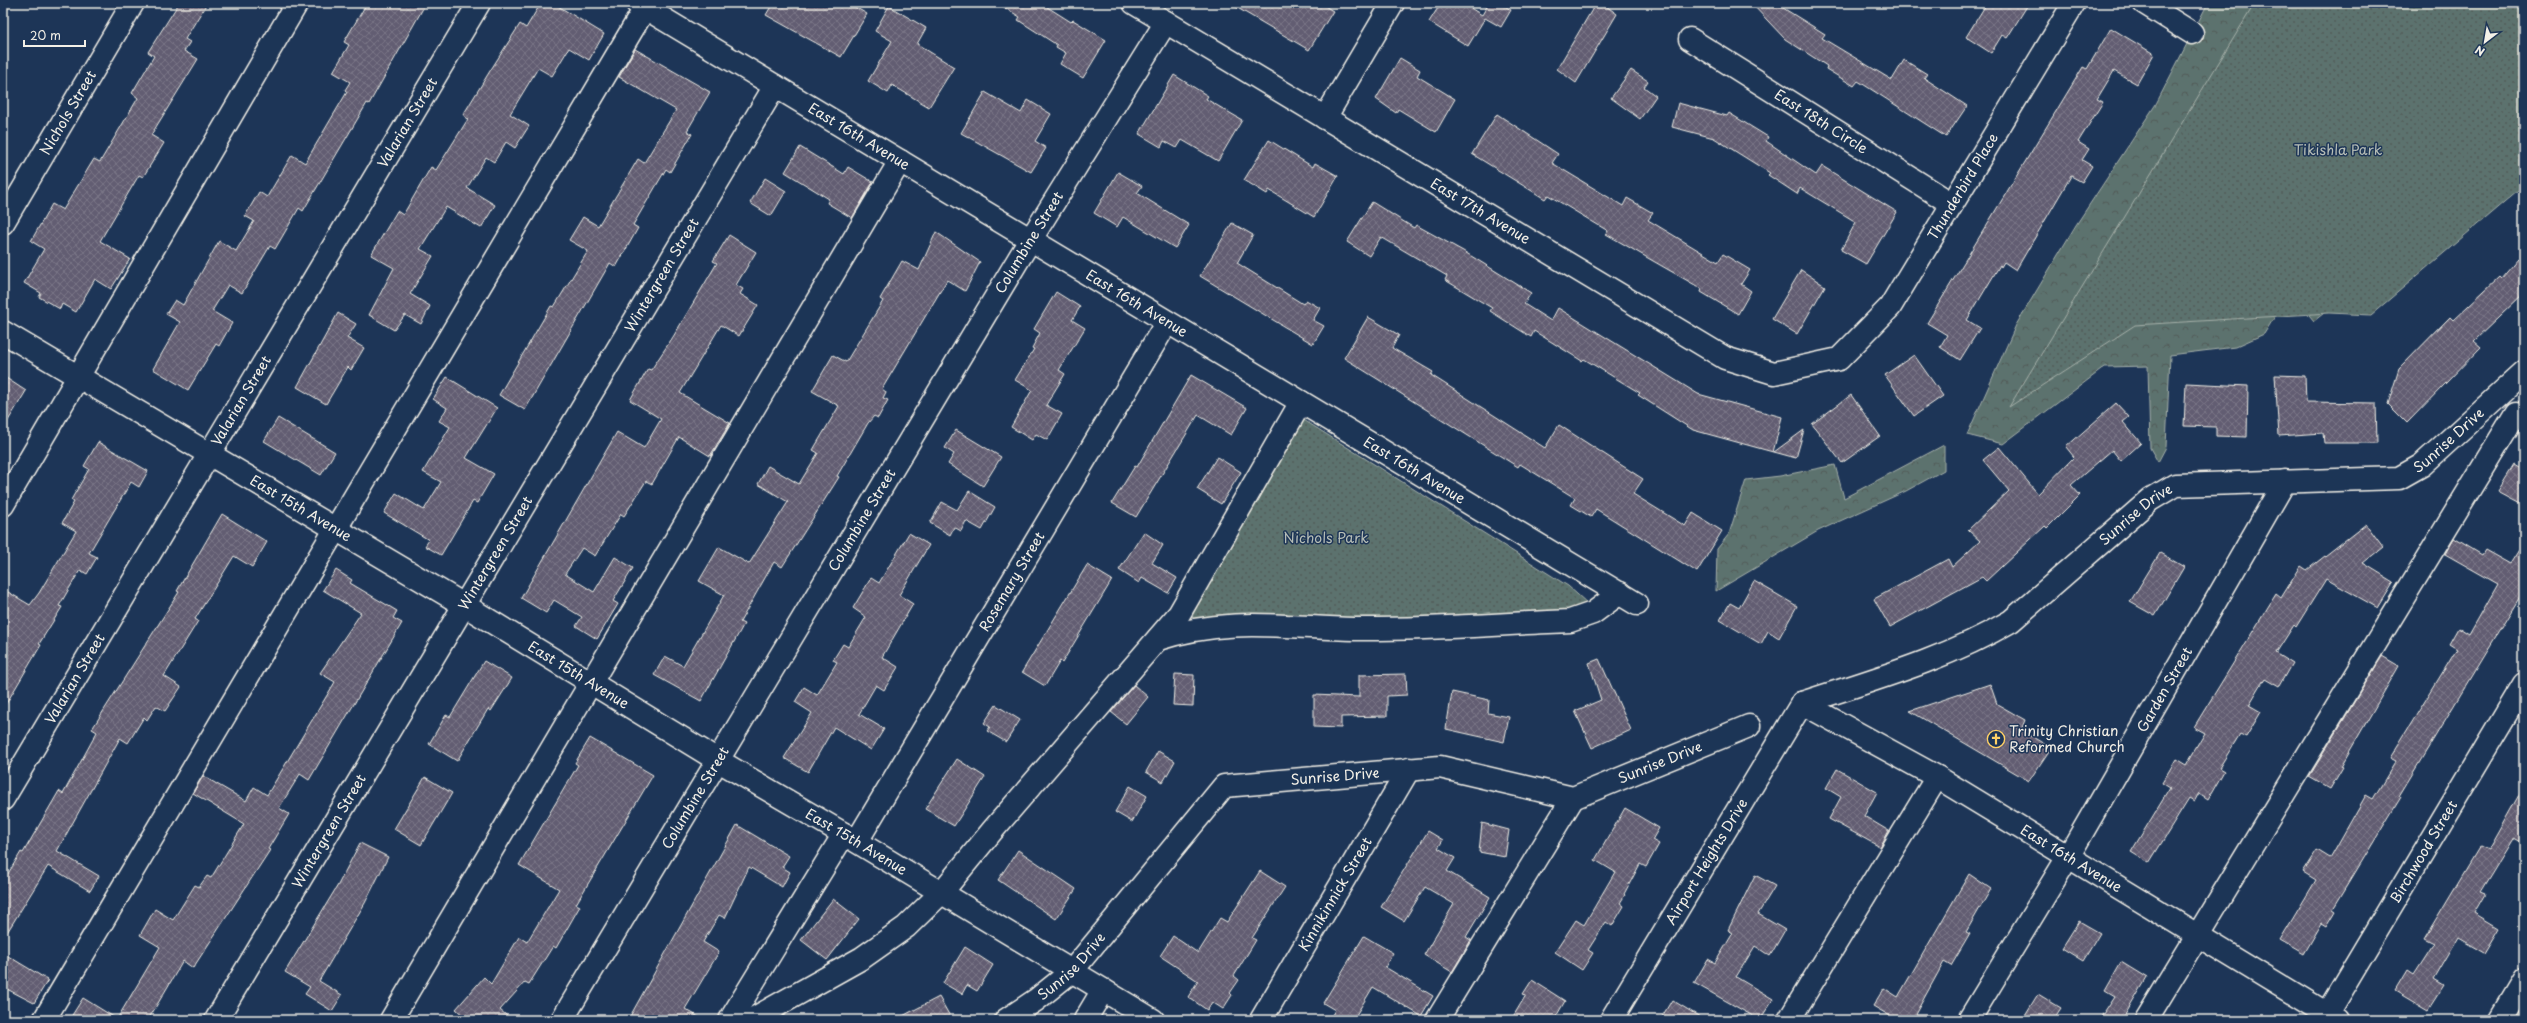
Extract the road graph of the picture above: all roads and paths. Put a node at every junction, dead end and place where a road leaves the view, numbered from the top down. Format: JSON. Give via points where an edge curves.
{"nodes":[{"id":1,"x":133,"y":3,"type":"edge"},
{"id":2,"x":298,"y":3,"type":"edge"},
{"id":3,"x":479,"y":3,"type":"edge"},
{"id":4,"x":1134,"y":3,"type":"edge"},
{"id":5,"x":1393,"y":3,"type":"edge"},
{"id":6,"x":2074,"y":3,"type":"edge"},
{"id":7,"x":2144,"y":3,"type":"edge"},
{"id":8,"x":641,"y":5,"type":"edge"},
{"id":9,"x":1166,"y":22,"type":"junction"},
{"id":10,"x":2192,"y":33,"type":"dead end"},
{"id":11,"x":1690,"y":39,"type":"dead end"},
{"id":12,"x":775,"y":86,"type":"junction"},
{"id":13,"x":1325,"y":118,"type":"junction"},
{"id":14,"x":900,"y":161,"type":"junction"},
{"id":15,"x":1952,"y":204,"type":"junction"},
{"id":16,"x":3,"y":223,"type":"edge"},
{"id":17,"x":1030,"y":240,"type":"junction"},
{"id":18,"x":1167,"y":322,"type":"junction"},
{"id":19,"x":3,"y":332,"type":"edge"},
{"id":20,"x":1839,"y":359,"type":"joint"},
{"id":21,"x":2524,"y":372,"type":"edge"},
{"id":22,"x":78,"y":377,"type":"junction"},
{"id":23,"x":2494,"y":399,"type":"junction"},
{"id":24,"x":1301,"y":402,"type":"junction"},
{"id":25,"x":2520,"y":415,"type":"edge"},
{"id":26,"x":208,"y":452,"type":"junction"},
{"id":27,"x":2285,"y":481,"type":"junction"},
{"id":28,"x":3,"y":505,"type":"edge"},
{"id":29,"x":336,"y":528,"type":"junction"},
{"id":30,"x":464,"y":605,"type":"junction"},
{"id":31,"x":1158,"y":639,"type":"junction"},
{"id":32,"x":591,"y":683,"type":"junction"},
{"id":33,"x":2524,"y":684,"type":"edge"},
{"id":34,"x":1802,"y":703,"type":"junction"},
{"id":35,"x":1749,"y":726,"type":"dead end"},
{"id":36,"x":719,"y":761,"type":"junction"},
{"id":37,"x":1409,"y":769,"type":"junction"},
{"id":38,"x":1937,"y":777,"type":"junction"},
{"id":39,"x":1573,"y":798,"type":"junction"},
{"id":40,"x":3,"y":799,"type":"edge"},
{"id":41,"x":850,"y":838,"type":"junction"},
{"id":42,"x":2068,"y":857,"type":"junction"},
{"id":43,"x":942,"y":892,"type":"junction"},
{"id":44,"x":2198,"y":935,"type":"junction"},
{"id":45,"x":1072,"y":971,"type":"junction"},
{"id":46,"x":2524,"y":980,"type":"edge"},
{"id":47,"x":1103,"y":990,"type":"junction"},
{"id":48,"x":2328,"y":1018,"type":"edge"},
{"id":49,"x":44,"y":1020,"type":"edge"},
{"id":50,"x":216,"y":1020,"type":"edge"},
{"id":51,"x":391,"y":1020,"type":"edge"},
{"id":52,"x":562,"y":1020,"type":"edge"},
{"id":53,"x":730,"y":1020,"type":"edge"},
{"id":54,"x":752,"y":1020,"type":"edge"},
{"id":55,"x":1006,"y":1020,"type":"edge"},
{"id":56,"x":1085,"y":1020,"type":"edge"},
{"id":57,"x":1153,"y":1020,"type":"edge"},
{"id":58,"x":1261,"y":1020,"type":"edge"},
{"id":59,"x":1437,"y":1020,"type":"edge"},
{"id":60,"x":1612,"y":1020,"type":"edge"},
{"id":61,"x":1789,"y":1020,"type":"edge"},
{"id":62,"x":1969,"y":1020,"type":"edge"},
{"id":63,"x":2146,"y":1020,"type":"edge"},
{"id":64,"x":2500,"y":1020,"type":"edge"}],
"edges":[{"from":1,"to":16,"type":"street","name":"Nichols Street"},
{"from":2,"to":22,"type":"street"},
{"from":3,"to":26,"type":"street","name":"Valarian Street"},
{"from":4,"to":9,"type":"street","name":"East 17th Avenue"},
{"from":5,"to":13,"type":"street"},
{"from":6,"to":15,"type":"street","name":"Thunderbird Place"},
{"from":7,"to":10,"type":"street"},
{"from":8,"to":12,"type":"street","name":"East 16th Avenue"},
{"from":8,"to":29,"type":"street"},
{"from":9,"to":13,"type":"street","name":"East 17th Avenue"},
{"from":9,"to":17,"type":"street","name":"Columbine Street"},
{"from":11,"to":15,"type":"street","name":"East 18th Circle"},
{"from":12,"to":14,"type":"street","name":"East 16th Avenue"},
{"from":12,"to":30,"type":"street","name":"Wintergreen Street"},
{"from":13,"to":20,"type":"street","name":"East 17th Avenue","via":[[1725,358],[1774,373]]},
{"from":14,"to":17,"type":"street","name":"East 16th Avenue"},
{"from":14,"to":32,"type":"street"},
{"from":15,"to":20,"type":"street","name":"Thunderbird Place","via":[[1890,306]]},
{"from":17,"to":18,"type":"street","name":"East 16th Avenue"},
{"from":17,"to":36,"type":"street","name":"Columbine Street"},
{"from":18,"to":24,"type":"street","name":"East 16th Avenue"},
{"from":18,"to":41,"type":"street","name":"Rosemary Street"},
{"from":19,"to":22,"type":"street","name":"East 15th Avenue"},
{"from":21,"to":23,"type":"street","name":"Sunrise Drive"},
{"from":22,"to":26,"type":"street","name":"East 15th Avenue"},
{"from":22,"to":28,"type":"street"},
{"from":23,"to":25,"type":"street"},
{"from":23,"to":27,"type":"street","name":"Sunrise Drive","via":[[2422,465],[2399,478]]},
{"from":24,"to":31,"type":"street","via":[[1179,614]]},
{"from":24,"to":31,"type":"street","name":"East 16th Avenue","via":[[1628,598],[1570,621],[1353,629],[1234,624],[1184,631]]},
{"from":25,"to":44,"type":"street"},
{"from":26,"to":29,"type":"street","name":"East 15th Avenue"},
{"from":26,"to":40,"type":"street","name":"Valarian Street"},
{"from":27,"to":34,"type":"street","name":"Sunrise Drive","via":[[2175,485],[2150,500],[2000,628],[1930,658]]},
{"from":27,"to":42,"type":"street","name":"Garden Street"},
{"from":29,"to":30,"type":"street","name":"East 15th Avenue"},
{"from":29,"to":49,"type":"street"},
{"from":30,"to":32,"type":"street","name":"East 15th Avenue"},
{"from":30,"to":50,"type":"street","name":"Wintergreen Street"},
{"from":31,"to":43,"type":"street"},
{"from":32,"to":36,"type":"street","name":"East 15th Avenue"},
{"from":32,"to":51,"type":"street"},
{"from":33,"to":48,"type":"street","name":"Birchwood Street"},
{"from":34,"to":38,"type":"street","name":"East 16th Avenue"},
{"from":34,"to":60,"type":"street","name":"Airport Heights Drive"},
{"from":35,"to":39,"type":"street","name":"Sunrise Drive"},
{"from":36,"to":41,"type":"street","name":"East 15th Avenue"},
{"from":36,"to":52,"type":"street","name":"Columbine Street"},
{"from":37,"to":39,"type":"street","name":"Sunrise Drive","via":[[1440,767]]},
{"from":37,"to":45,"type":"street","name":"Sunrise Drive","via":[[1224,786]]},
{"from":37,"to":58,"type":"street","name":"Kinnikinnick Street"},
{"from":38,"to":42,"type":"street","name":"East 16th Avenue"},
{"from":38,"to":61,"type":"street"},
{"from":39,"to":59,"type":"street"},
{"from":41,"to":43,"type":"street","name":"East 15th Avenue"},
{"from":41,"to":53,"type":"street","name":"Rosemary Street"},
{"from":42,"to":44,"type":"street","name":"East 16th Avenue"},
{"from":42,"to":62,"type":"street","name":"Garden Street"},
{"from":43,"to":45,"type":"street","name":"East 15th Avenue"},
{"from":43,"to":54,"type":"street","via":[[906,927],[862,958]]},
{"from":44,"to":48,"type":"street","name":"East 16th Avenue"},
{"from":44,"to":63,"type":"street"},
{"from":45,"to":47,"type":"street","name":"East 15th Avenue"},
{"from":45,"to":55,"type":"street","name":"Sunrise Drive"},
{"from":46,"to":64,"type":"street"},
{"from":47,"to":56,"type":"street"},
{"from":47,"to":57,"type":"street","name":"East 15th Avenue"}]}
